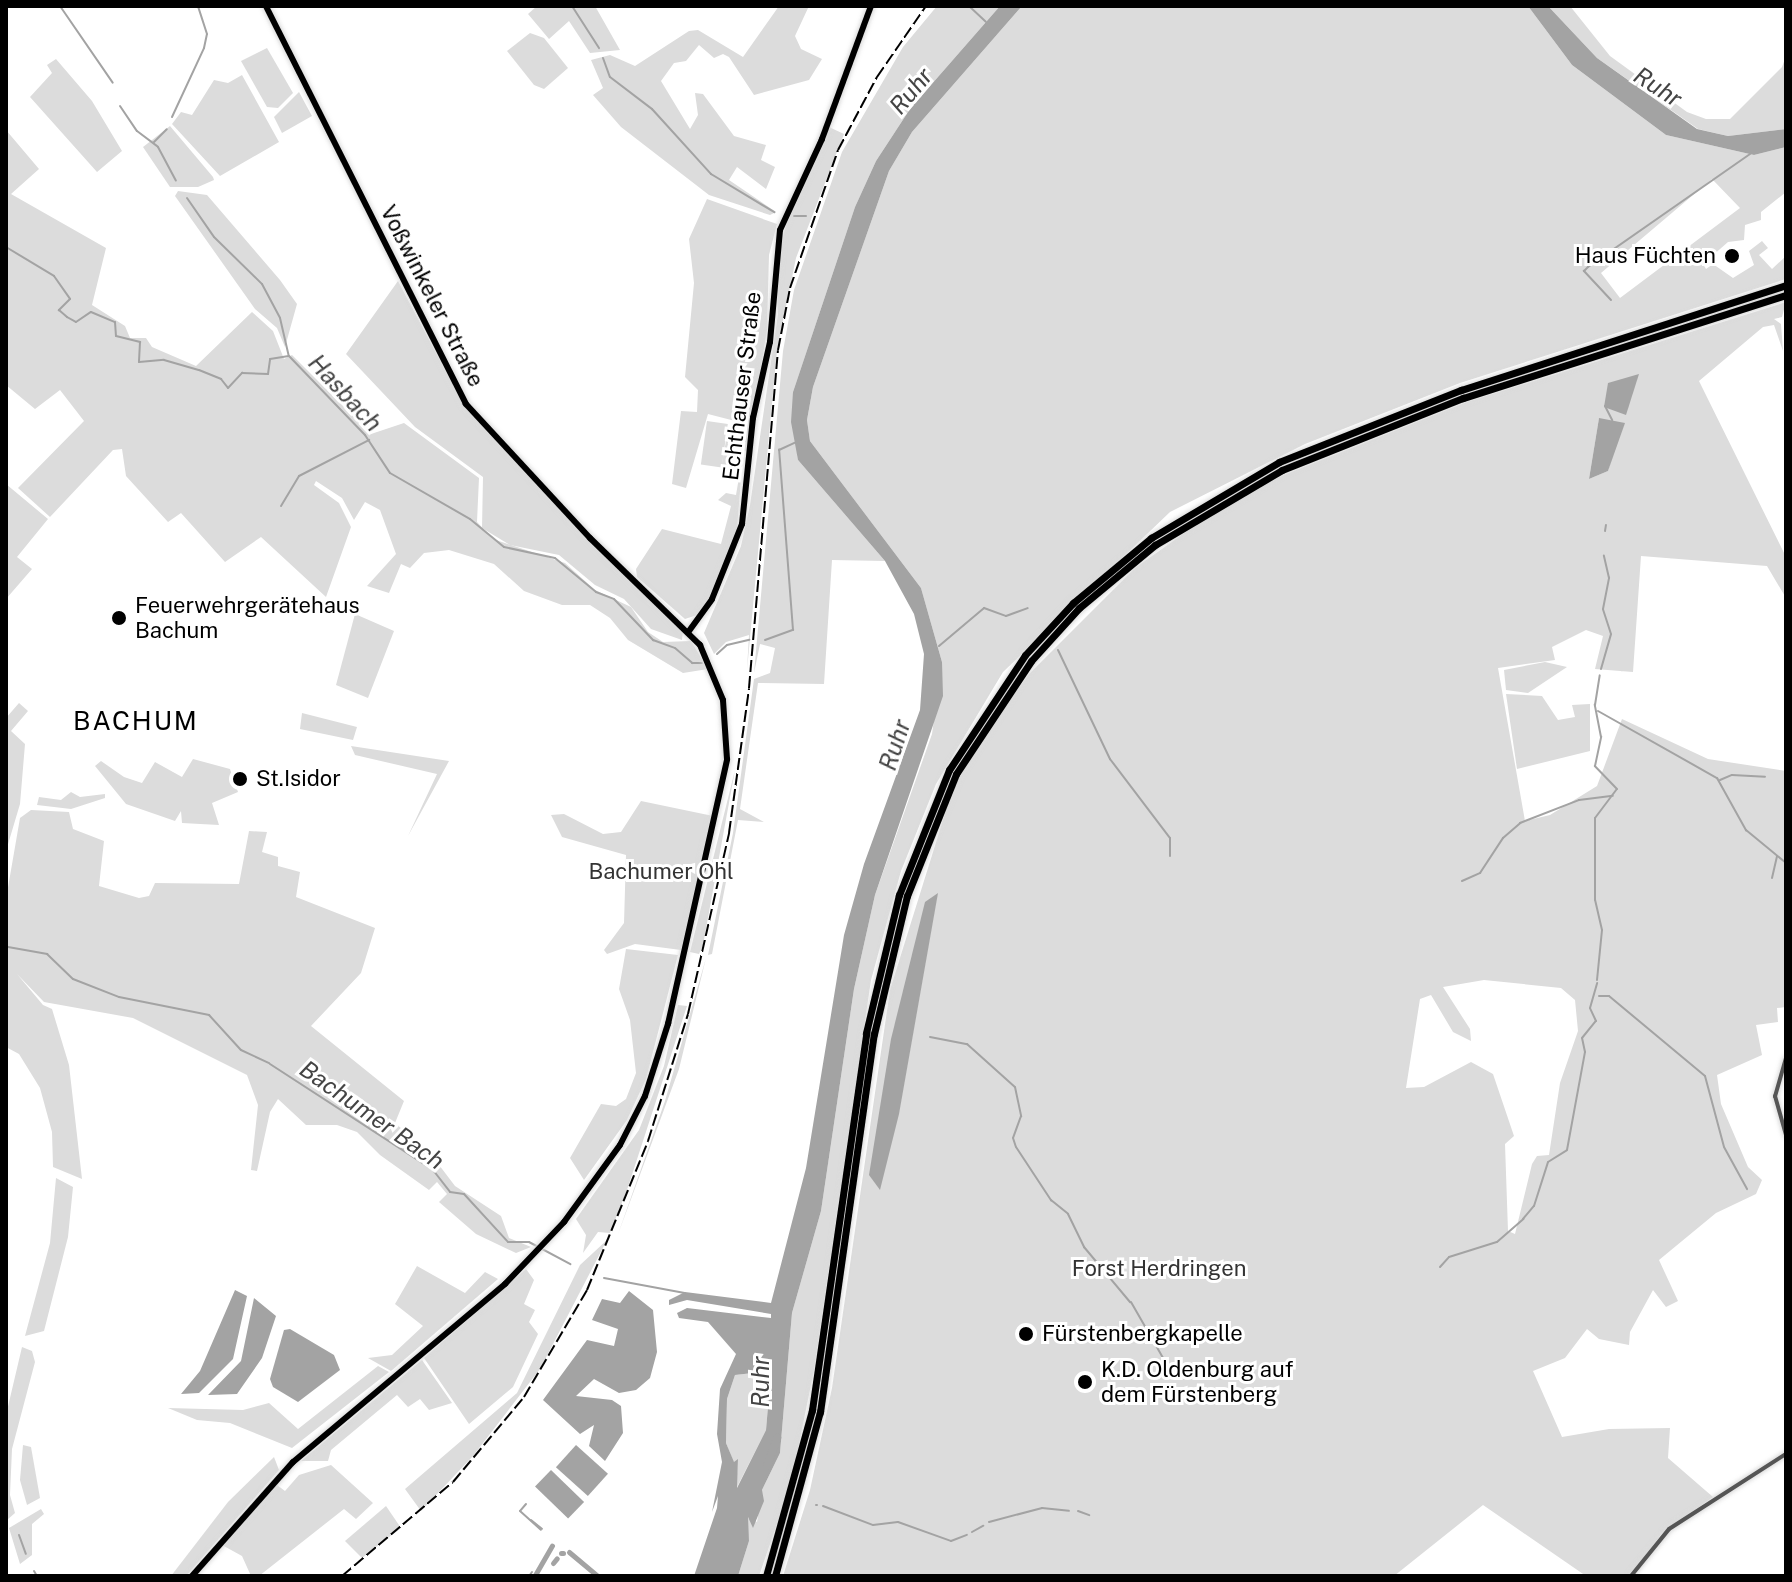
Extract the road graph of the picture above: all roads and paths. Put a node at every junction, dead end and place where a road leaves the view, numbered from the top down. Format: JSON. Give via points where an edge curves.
{"nodes":[{"id":1,"x":266,"y":6,"type":"edge"},
{"id":2,"x":871,"y":6,"type":"edge"},
{"id":3,"x":1786,"y":285,"type":"edge"},
{"id":4,"x":1786,"y":295,"type":"edge"},
{"id":5,"x":699,"y":620,"type":"junction"},
{"id":6,"x":689,"y":631,"type":"junction"},
{"id":7,"x":700,"y":645,"type":"junction"},
{"id":8,"x":1786,"y":1058,"type":"edge"},
{"id":9,"x":1786,"y":1135,"type":"edge"},
{"id":10,"x":1786,"y":1454,"type":"edge"},
{"id":11,"x":192,"y":1576,"type":"edge"},
{"id":12,"x":766,"y":1576,"type":"edge"},
{"id":13,"x":775,"y":1576,"type":"edge"},
{"id":14,"x":1631,"y":1576,"type":"edge"}],
"edges":[{"from":1,"to":6,"type":"main road","name":"Voßwinkeler Straße","via":[[466,404],[590,538]]},
{"from":2,"to":5,"type":"main road","name":"Echthauser Straße","via":[[822,139],[777,240],[771,331],[752,425],[742,524],[732,558]]},
{"from":3,"to":12,"type":"highway","via":[[1447,395],[1279,462],[1151,538],[1073,603],[1025,655],[949,770],[891,920],[866,1033],[812,1410]]},
{"from":4,"to":13,"type":"highway","via":[[1463,398],[1282,470],[1142,555],[1079,608],[1031,661],[956,774],[899,922],[874,1034],[820,1412]]},
{"from":5,"to":6,"type":"main road","name":"Echthauser Straße"},
{"from":5,"to":7,"type":"main road"},
{"from":6,"to":7,"type":"main road","name":"Voßwinkeler Straße"},
{"from":7,"to":11,"type":"main road","via":[[723,700],[727,759],[668,1024],[631,1126],[588,1192],[505,1284],[293,1462]]},
{"from":8,"to":9,"type":"street","via":[[1775,1090]]},
{"from":10,"to":14,"type":"street","via":[[1660,1536]]}]}
